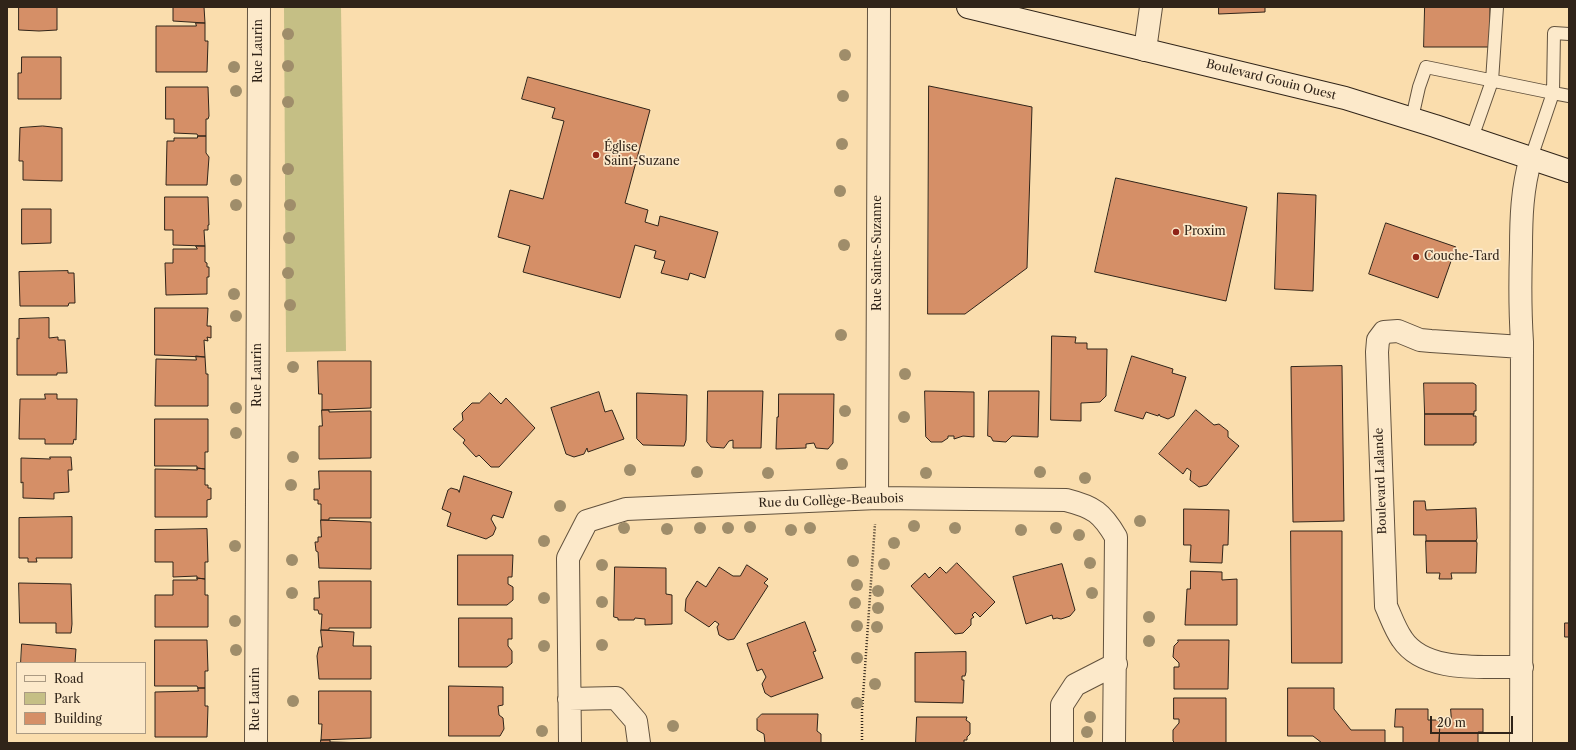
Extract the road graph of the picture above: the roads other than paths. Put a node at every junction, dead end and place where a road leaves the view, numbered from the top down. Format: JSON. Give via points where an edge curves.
{"nodes":[{"id":1,"x":259,"y":7,"type":"edge"},
{"id":2,"x":879,"y":7,"type":"edge"},
{"id":3,"x":968,"y":7,"type":"edge"},
{"id":4,"x":1151,"y":7,"type":"edge"},
{"id":5,"x":1497,"y":7,"type":"edge"},
{"id":6,"x":1569,"y":34,"type":"edge"},
{"id":7,"x":1145,"y":50,"type":"junction"},
{"id":8,"x":1492,"y":81,"type":"junction"},
{"id":9,"x":1553,"y":93,"type":"junction"},
{"id":10,"x":1569,"y":96,"type":"edge"},
{"id":11,"x":1412,"y":118,"type":"junction"},
{"id":12,"x":1472,"y":138,"type":"junction"},
{"id":13,"x":1531,"y":158,"type":"junction"},
{"id":14,"x":1569,"y":171,"type":"edge"},
{"id":15,"x":1522,"y":347,"type":"junction"},
{"id":16,"x":877,"y":498,"type":"junction"},
{"id":17,"x":1116,"y":664,"type":"junction"},
{"id":18,"x":1522,"y":667,"type":"junction"},
{"id":19,"x":569,"y":699,"type":"junction"},
{"id":20,"x":256,"y":743,"type":"edge"},
{"id":21,"x":570,"y":743,"type":"edge"},
{"id":22,"x":639,"y":743,"type":"edge"},
{"id":23,"x":1062,"y":743,"type":"edge"},
{"id":24,"x":1114,"y":743,"type":"edge"},
{"id":25,"x":1521,"y":743,"type":"edge"}],
"edges":[{"from":1,"to":20,"type":"street","name":"Rue Laurin"},
{"from":2,"to":16,"type":"street","name":"Rue Sainte-Suzanne"},
{"from":3,"to":7,"type":"street","name":"Boulevard Gouin Ouest"},
{"from":4,"to":7,"type":"street"},
{"from":5,"to":8,"type":"lane"},
{"from":6,"to":9,"type":"lane","via":[[1554,33]]},
{"from":7,"to":11,"type":"street","name":"Boulevard Gouin Ouest","via":[[1345,98]]},
{"from":8,"to":9,"type":"lane"},
{"from":8,"to":11,"type":"lane","via":[[1426,67]]},
{"from":8,"to":12,"type":"lane"},
{"from":9,"to":10,"type":"lane"},
{"from":9,"to":13,"type":"lane"},
{"from":11,"to":12,"type":"street","name":"Boulevard Gouin Ouest"},
{"from":12,"to":13,"type":"street","name":"Boulevard Gouin Ouest"},
{"from":13,"to":14,"type":"street","name":"Boulevard Gouin Ouest"},
{"from":13,"to":15,"type":"street","via":[[1526,173],[1522,207]]},
{"from":15,"to":18,"type":"street"},
{"from":15,"to":18,"type":"street","name":"Boulevard Lalande","via":[[1420,340],[1398,331],[1384,332],[1378,340],[1377,352],[1386,606],[1402,640],[1422,658],[1446,666]]},
{"from":16,"to":17,"type":"street","name":"Rue du Collège-Beaubois","via":[[1066,500],[1087,505],[1106,519],[1116,537]]},
{"from":16,"to":19,"type":"street","name":"Rue du Collège-Beaubois","via":[[626,509],[588,521],[568,558]]},
{"from":17,"to":23,"type":"street","via":[[1075,685],[1062,705]]},
{"from":17,"to":24,"type":"street","name":"Rue du Collège-Beaubois"},
{"from":18,"to":25,"type":"street"},
{"from":19,"to":21,"type":"street","name":"Rue du Collège-Beaubois"},
{"from":19,"to":22,"type":"street","via":[[616,698],[636,722]]}]}
